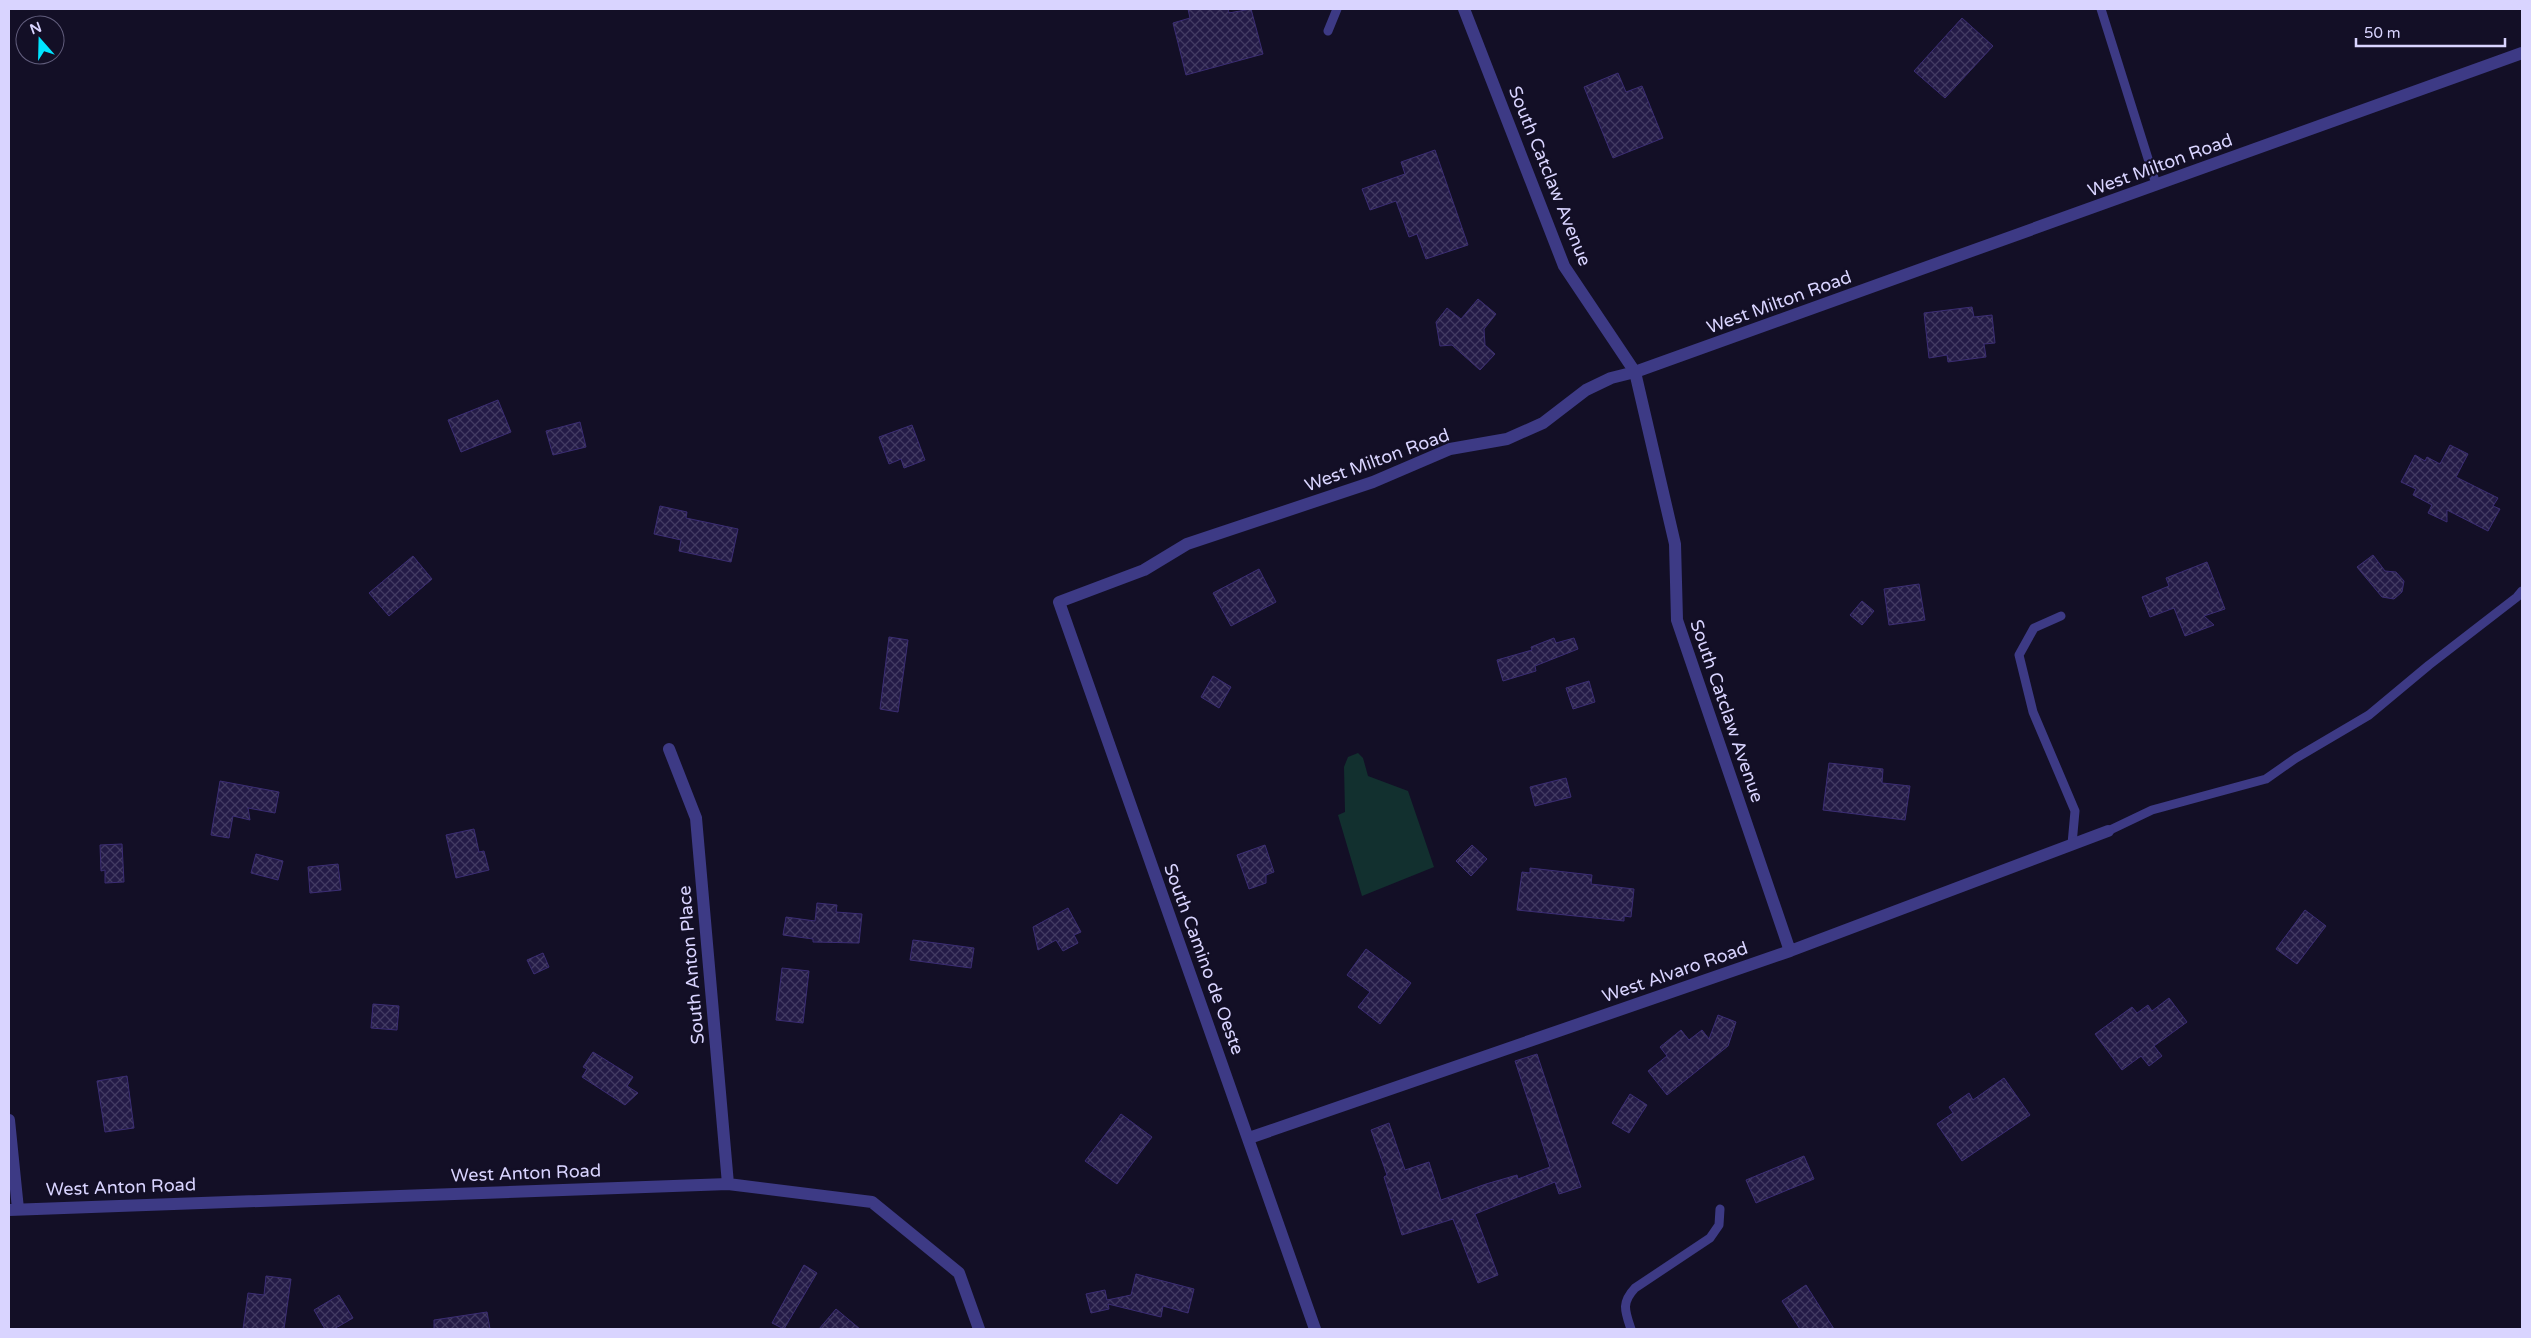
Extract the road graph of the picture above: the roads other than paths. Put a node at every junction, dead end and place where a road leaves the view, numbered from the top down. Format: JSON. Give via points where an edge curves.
{"nodes":[{"id":1,"x":1337,"y":9,"type":"edge"},
{"id":2,"x":1464,"y":9,"type":"edge"},
{"id":3,"x":2101,"y":9,"type":"edge"},
{"id":4,"x":1328,"y":31,"type":"dead end"},
{"id":5,"x":2522,"y":53,"type":"edge"},
{"id":6,"x":2156,"y":184,"type":"junction"},
{"id":7,"x":1635,"y":372,"type":"junction"},
{"id":8,"x":2522,"y":591,"type":"edge"},
{"id":9,"x":1059,"y":602,"type":"joint"},
{"id":10,"x":2061,"y":616,"type":"dead end"},
{"id":11,"x":669,"y":749,"type":"dead end"},
{"id":12,"x":2108,"y":831,"type":"joint"},
{"id":13,"x":2072,"y":844,"type":"junction"},
{"id":14,"x":1790,"y":951,"type":"junction"},
{"id":15,"x":9,"y":1120,"type":"edge"},
{"id":16,"x":1249,"y":1138,"type":"junction"},
{"id":17,"x":728,"y":1184,"type":"junction"},
{"id":18,"x":13,"y":1209,"type":"edge"},
{"id":19,"x":1720,"y":1209,"type":"dead end"},
{"id":20,"x":979,"y":1329,"type":"edge"},
{"id":21,"x":1315,"y":1329,"type":"edge"},
{"id":22,"x":1631,"y":1329,"type":"edge"}],
"edges":[{"from":1,"to":4,"type":"lane"},
{"from":2,"to":7,"type":"street","name":"South Catclaw Avenue","via":[[1564,266]]},
{"from":3,"to":6,"type":"lane"},
{"from":5,"to":6,"type":"street","name":"West Milton Road"},
{"from":6,"to":7,"type":"street","name":"West Milton Road"},
{"from":7,"to":9,"type":"street","name":"West Milton Road","via":[[1611,378],[1586,390],[1543,423],[1507,439],[1450,449],[1373,482],[1187,544],[1144,570]]},
{"from":7,"to":14,"type":"street","name":"South Catclaw Avenue","via":[[1675,544],[1677,620]]},
{"from":8,"to":12,"type":"lane","via":[[2369,716],[2266,779],[2152,810]]},
{"from":9,"to":16,"type":"street","name":"South Camino de Oeste"},
{"from":10,"to":13,"type":"lane","via":[[2034,628],[2019,655],[2033,712],[2075,811]]},
{"from":11,"to":17,"type":"street","name":"South Anton Place","via":[[696,818]]},
{"from":12,"to":13,"type":"street","name":"West Alvaro Road"},
{"from":13,"to":14,"type":"street","name":"West Alvaro Road"},
{"from":14,"to":16,"type":"street","name":"West Alvaro Road"},
{"from":15,"to":18,"type":"street"},
{"from":16,"to":21,"type":"street","name":"South Camino de Oeste"},
{"from":17,"to":18,"type":"street","name":"West Anton Road"},
{"from":17,"to":20,"type":"street","name":"West Anton Road","via":[[872,1202],[959,1273]]},
{"from":19,"to":22,"type":"lane","via":[[1719,1226],[1710,1238],[1635,1288],[1626,1298],[1625,1311]]}]}
